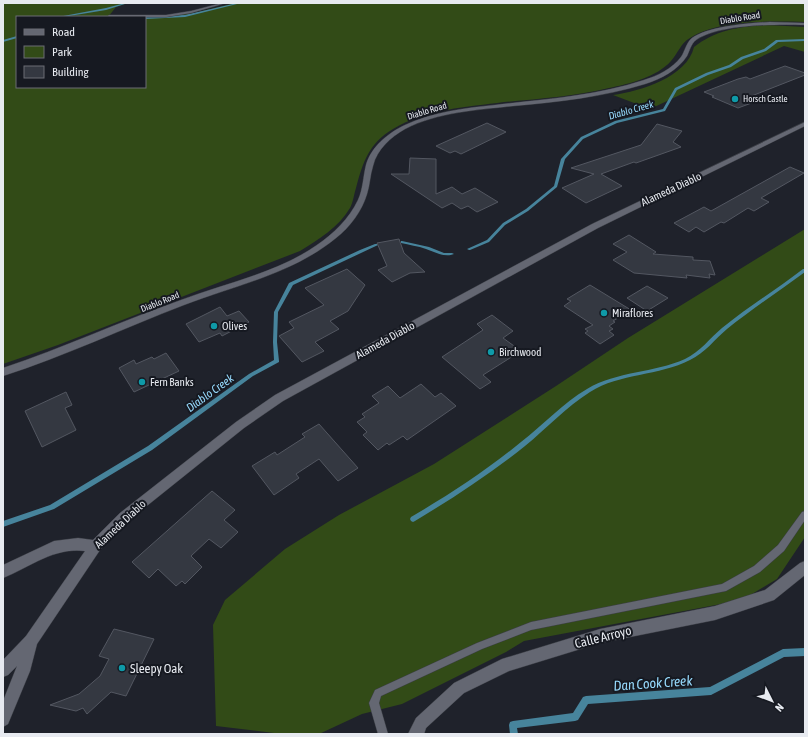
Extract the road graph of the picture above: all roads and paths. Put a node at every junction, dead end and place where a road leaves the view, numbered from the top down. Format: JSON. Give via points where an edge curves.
{"nodes":[{"id":1,"x":225,"y":3,"type":"edge"},
{"id":2,"x":109,"y":16,"type":"dead end"},
{"id":3,"x":805,"y":24,"type":"edge"},
{"id":4,"x":805,"y":124,"type":"edge"},
{"id":5,"x":3,"y":372,"type":"edge"},
{"id":6,"x":805,"y":514,"type":"edge"},
{"id":7,"x":96,"y":546,"type":"junction"},
{"id":8,"x":805,"y":567,"type":"edge"},
{"id":9,"x":3,"y":572,"type":"edge"},
{"id":10,"x":31,"y":641,"type":"junction"},
{"id":11,"x":3,"y":670,"type":"edge"},
{"id":12,"x":3,"y":719,"type":"edge"},
{"id":13,"x":383,"y":734,"type":"edge"},
{"id":14,"x":416,"y":734,"type":"edge"}],
"edges":[{"from":1,"to":2,"type":"lane","via":[[166,16]]},
{"from":3,"to":5,"type":"street","name":"Diablo Road","via":[[752,24],[704,34],[690,43],[683,57],[672,68],[648,81],[619,90],[465,110],[414,123],[390,137],[376,152],[370,163],[364,195],[351,217],[335,235],[312,252],[280,268],[181,303]]},
{"from":4,"to":7,"type":"street","name":"Alameda Diablo","via":[[595,226],[279,398],[240,425],[124,517]]},
{"from":6,"to":13,"type":"lane","via":[[781,548],[757,569],[723,588],[531,626],[480,646],[378,693],[374,703]]},
{"from":7,"to":9,"type":"street","via":[[78,544],[54,547]]},
{"from":7,"to":10,"type":"street","name":"Alameda Diablo"},
{"from":8,"to":14,"type":"street","name":"Calle Arroyo","via":[[769,595],[715,613],[600,636],[506,664],[459,688],[421,723]]},
{"from":10,"to":11,"type":"street","name":"Alameda Diablo"},
{"from":10,"to":12,"type":"street","name":"Alameda Diablo","via":[[23,671]]}]}
